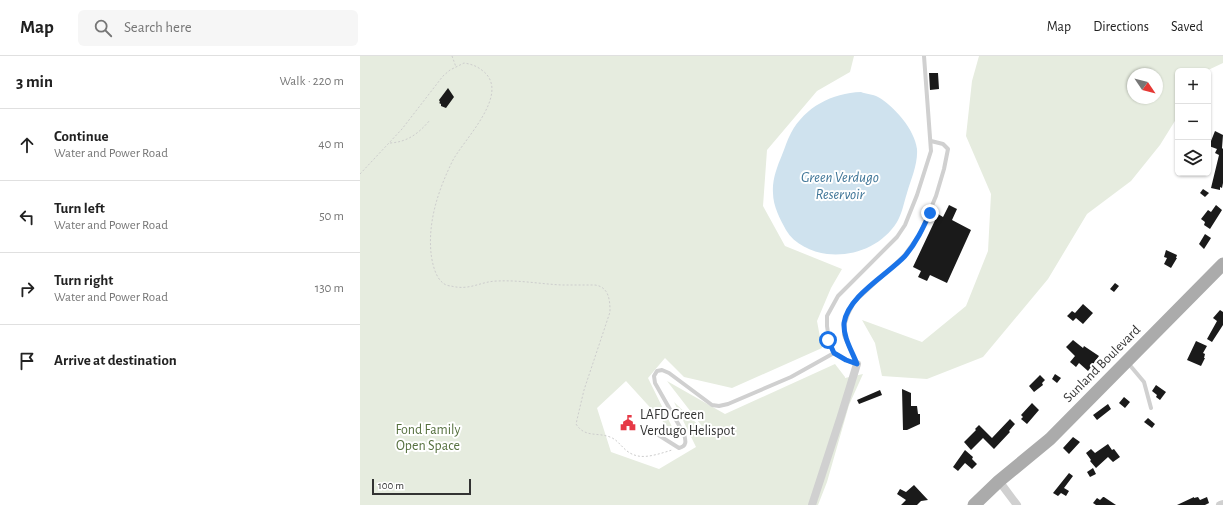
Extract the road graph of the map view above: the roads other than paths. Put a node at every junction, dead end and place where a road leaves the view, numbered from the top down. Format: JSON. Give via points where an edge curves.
{"nodes":[{"id":1,"x":924,"y":56,"type":"edge"},
{"id":2,"x":931,"y":141,"type":"junction"},
{"id":3,"x":1223,"y":264,"type":"edge"},
{"id":4,"x":834,"y":353,"type":"junction"},
{"id":5,"x":1127,"y":362,"type":"junction"},
{"id":6,"x":857,"y":364,"type":"junction"},
{"id":7,"x":1152,"y":408,"type":"dead end"},
{"id":8,"x":652,"y":432,"type":"dead end"},
{"id":9,"x":999,"y":481,"type":"junction"},
{"id":10,"x":1223,"y":504,"type":"edge"},
{"id":11,"x":812,"y":505,"type":"edge"},
{"id":12,"x":965,"y":505,"type":"edge"},
{"id":13,"x":974,"y":505,"type":"edge"},
{"id":14,"x":1017,"y":505,"type":"edge"},
{"id":15,"x":1220,"y":505,"type":"edge"}],
"edges":[{"from":1,"to":2,"type":"lane"},
{"from":2,"to":4,"type":"lane","via":[[926,170],[905,225],[897,237],[838,296],[827,316],[828,340]]},
{"from":2,"to":6,"type":"lane","via":[[943,144],[948,150],[936,196],[920,234],[904,256],[854,302],[844,322],[844,335]]},
{"from":3,"to":5,"type":"main road","name":"Sunland Boulevard"},
{"from":4,"to":6,"type":"lane"},
{"from":4,"to":8,"type":"lane","via":[[792,377],[719,406],[712,405],[669,373],[657,371],[654,376],[655,383],[686,440],[685,445],[679,448]]},
{"from":5,"to":7,"type":"lane","via":[[1144,382]]},
{"from":5,"to":9,"type":"main road","name":"Sunland Boulevard","via":[[1050,439]]},
{"from":6,"to":11,"type":"street"},
{"from":9,"to":12,"type":"main road","name":"Sunland Boulevard"},
{"from":9,"to":13,"type":"main road","name":"Sunland Boulevard"},
{"from":9,"to":14,"type":"street"},
{"from":10,"to":15,"type":"street"}]}
